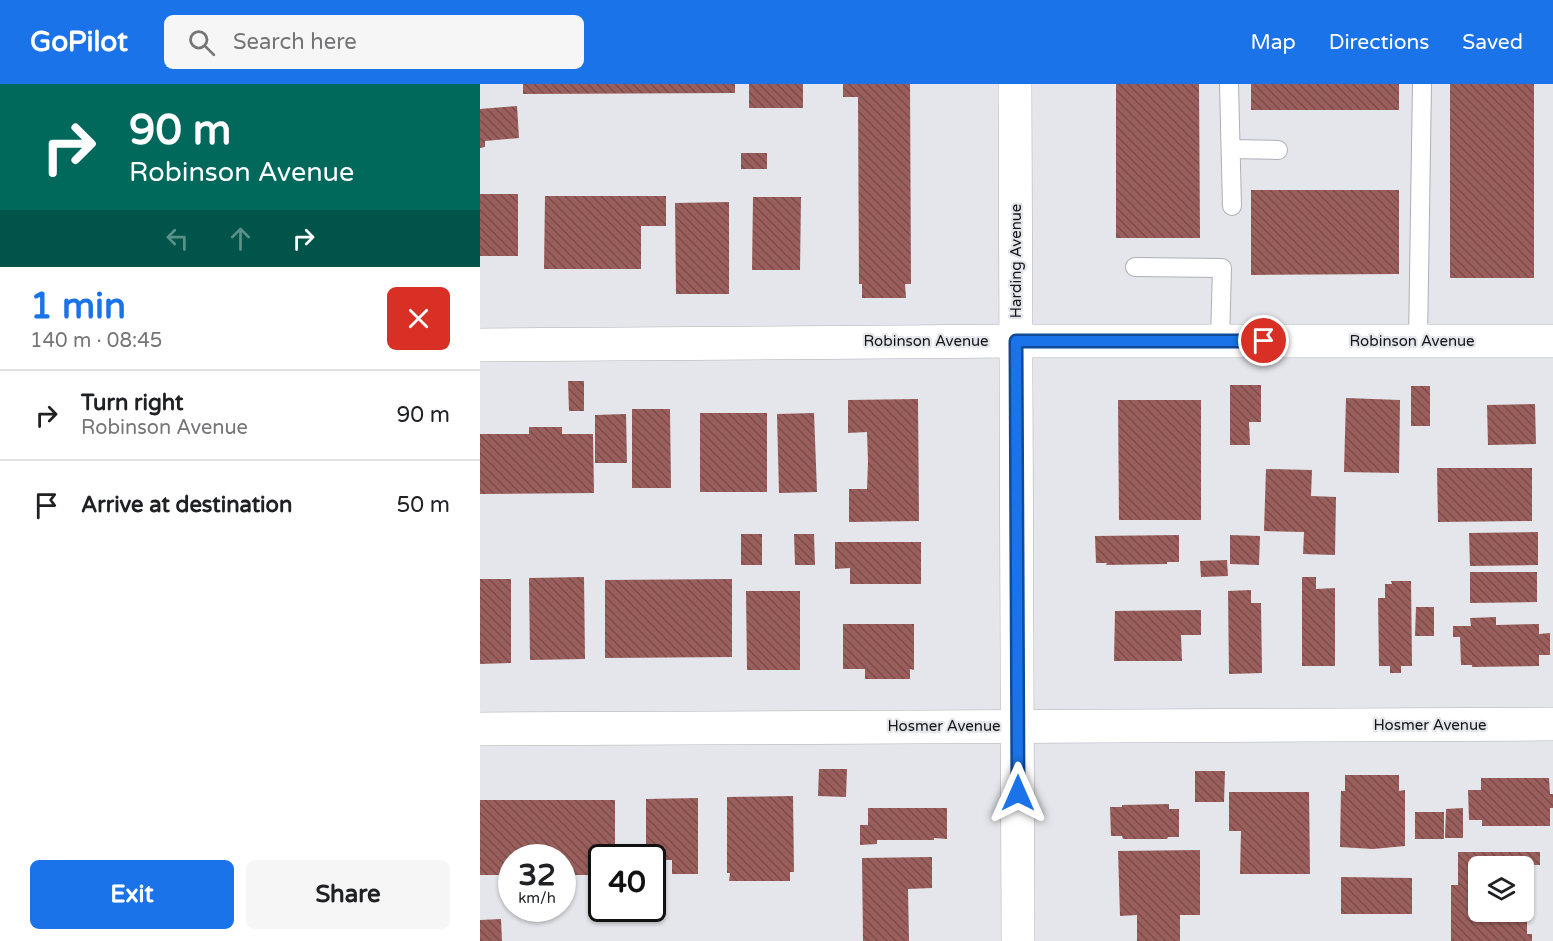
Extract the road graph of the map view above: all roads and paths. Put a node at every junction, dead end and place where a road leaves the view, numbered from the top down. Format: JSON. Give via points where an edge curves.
{"nodes":[{"id":1,"x":1015,"y":84,"type":"edge"},
{"id":2,"x":1229,"y":84,"type":"edge"},
{"id":3,"x":1422,"y":84,"type":"edge"},
{"id":4,"x":1231,"y":149,"type":"junction"},
{"id":5,"x":1278,"y":150,"type":"dead end"},
{"id":6,"x":1232,"y":206,"type":"dead end"},
{"id":7,"x":1136,"y":267,"type":"dead end"},
{"id":8,"x":1016,"y":341,"type":"junction"},
{"id":9,"x":1220,"y":341,"type":"junction"},
{"id":10,"x":1418,"y":341,"type":"junction"},
{"id":11,"x":1553,"y":341,"type":"edge"},
{"id":12,"x":480,"y":345,"type":"edge"},
{"id":13,"x":1553,"y":724,"type":"edge"},
{"id":14,"x":1018,"y":726,"type":"junction"},
{"id":15,"x":480,"y":729,"type":"edge"},
{"id":16,"x":1018,"y":941,"type":"edge"}],
"edges":[{"from":1,"to":8,"type":"street","name":"Harding Avenue"},
{"from":2,"to":4,"type":"lane"},
{"from":3,"to":10,"type":"lane"},
{"from":4,"to":5,"type":"lane"},
{"from":4,"to":6,"type":"lane"},
{"from":7,"to":9,"type":"lane","via":[[1221,268]]},
{"from":8,"to":9,"type":"street","name":"Robinson Avenue"},
{"from":8,"to":12,"type":"street","name":"Robinson Avenue"},
{"from":8,"to":14,"type":"street","name":"Harding Avenue"},
{"from":9,"to":10,"type":"street","name":"Robinson Avenue"},
{"from":10,"to":11,"type":"street","name":"Robinson Avenue"},
{"from":13,"to":14,"type":"street","name":"Hosmer Avenue"},
{"from":14,"to":15,"type":"street","name":"Hosmer Avenue"},
{"from":14,"to":16,"type":"street","name":"Harding Avenue"}]}
